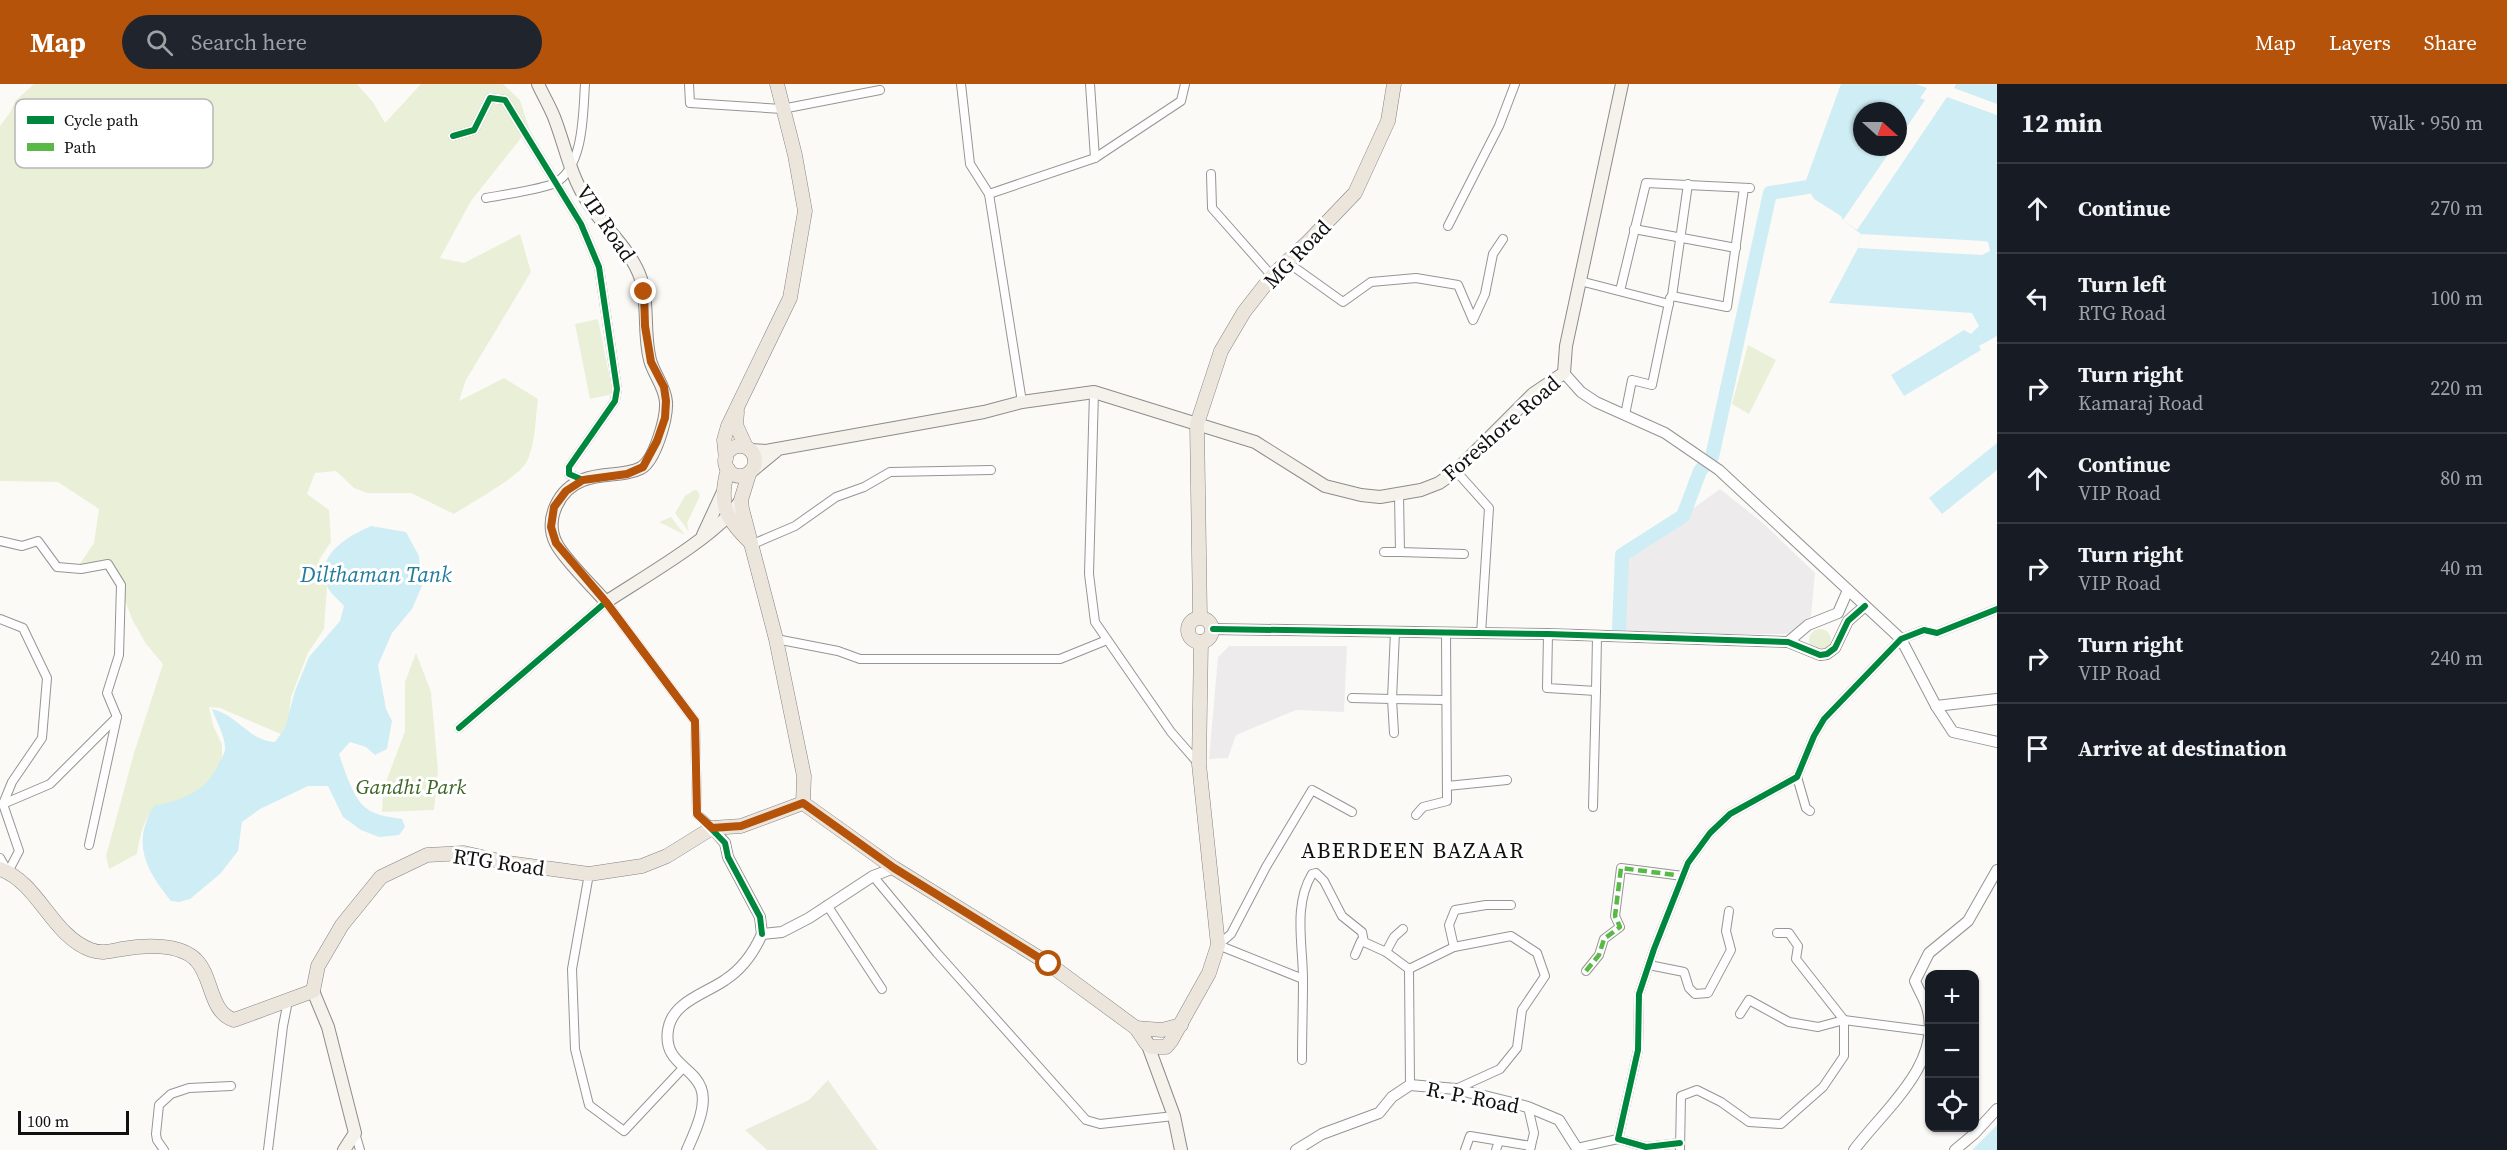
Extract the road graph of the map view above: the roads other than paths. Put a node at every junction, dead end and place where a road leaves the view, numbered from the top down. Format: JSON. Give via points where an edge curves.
{"nodes":[{"id":1,"x":537,"y":84,"type":"edge"},
{"id":2,"x":585,"y":84,"type":"edge"},
{"id":3,"x":689,"y":84,"type":"edge"},
{"id":4,"x":777,"y":84,"type":"edge"},
{"id":5,"x":961,"y":84,"type":"edge"},
{"id":6,"x":1090,"y":84,"type":"edge"},
{"id":7,"x":1185,"y":84,"type":"edge"},
{"id":8,"x":1394,"y":84,"type":"edge"},
{"id":9,"x":1515,"y":84,"type":"edge"},
{"id":10,"x":1622,"y":84,"type":"edge"},
{"id":11,"x":880,"y":90,"type":"dead end"},
{"id":12,"x":782,"y":109,"type":"junction"},
{"id":13,"x":453,"y":136,"type":"dead end"},
{"id":14,"x":1095,"y":158,"type":"junction"},
{"id":15,"x":571,"y":169,"type":"junction"},
{"id":16,"x":1211,"y":174,"type":"dead end"},
{"id":17,"x":554,"y":183,"type":"junction"},
{"id":18,"x":1688,"y":184,"type":"junction"},
{"id":19,"x":989,"y":194,"type":"junction"},
{"id":20,"x":486,"y":198,"type":"dead end"},
{"id":21,"x":1448,"y":226,"type":"dead end"},
{"id":22,"x":1634,"y":229,"type":"junction"},
{"id":23,"x":1680,"y":237,"type":"junction"},
{"id":24,"x":1503,"y":239,"type":"dead end"},
{"id":25,"x":1736,"y":248,"type":"junction"},
{"id":26,"x":1287,"y":262,"type":"junction"},
{"id":27,"x":1272,"y":276,"type":"junction"},
{"id":28,"x":1580,"y":281,"type":"junction"},
{"id":29,"x":1620,"y":291,"type":"junction"},
{"id":30,"x":1670,"y":300,"type":"junction"},
{"id":31,"x":1564,"y":373,"type":"junction"},
{"id":32,"x":1094,"y":392,"type":"junction"},
{"id":33,"x":1022,"y":402,"type":"junction"},
{"id":34,"x":737,"y":410,"type":"junction"},
{"id":35,"x":1624,"y":415,"type":"junction"},
{"id":36,"x":1197,"y":424,"type":"junction"},
{"id":37,"x":748,"y":448,"type":"junction"},
{"id":38,"x":780,"y":449,"type":"junction"},
{"id":39,"x":727,"y":464,"type":"junction"},
{"id":40,"x":991,"y":470,"type":"dead end"},
{"id":41,"x":1456,"y":471,"type":"junction"},
{"id":42,"x":751,"y":472,"type":"junction"},
{"id":43,"x":583,"y":480,"type":"junction"},
{"id":44,"x":722,"y":494,"type":"junction"},
{"id":45,"x":1399,"y":494,"type":"junction"},
{"id":46,"x":741,"y":500,"type":"junction"},
{"id":47,"x":728,"y":516,"type":"junction"},
{"id":48,"x":701,"y":538,"type":"junction"},
{"id":49,"x":0,"y":541,"type":"edge"},
{"id":50,"x":753,"y":544,"type":"junction"},
{"id":51,"x":1384,"y":552,"type":"dead end"},
{"id":52,"x":1400,"y":552,"type":"junction"},
{"id":53,"x":1464,"y":554,"type":"dead end"},
{"id":54,"x":1848,"y":590,"type":"junction"},
{"id":55,"x":606,"y":602,"type":"junction"},
{"id":56,"x":1865,"y":606,"type":"junction"},
{"id":57,"x":1997,"y":609,"type":"edge"},
{"id":58,"x":1200,"y":617,"type":"junction"},
{"id":59,"x":0,"y":619,"type":"edge"},
{"id":60,"x":1213,"y":629,"type":"junction"},
{"id":61,"x":1924,"y":630,"type":"dead end"},
{"id":62,"x":1395,"y":632,"type":"junction"},
{"id":63,"x":1446,"y":632,"type":"junction"},
{"id":64,"x":1937,"y":633,"type":"dead end"},
{"id":65,"x":1481,"y":634,"type":"junction"},
{"id":66,"x":1548,"y":634,"type":"junction"},
{"id":67,"x":1597,"y":636,"type":"junction"},
{"id":68,"x":776,"y":639,"type":"junction"},
{"id":69,"x":1900,"y":639,"type":"junction"},
{"id":70,"x":1107,"y":640,"type":"junction"},
{"id":71,"x":1201,"y":642,"type":"junction"},
{"id":72,"x":1788,"y":642,"type":"junction"},
{"id":73,"x":1596,"y":691,"type":"junction"},
{"id":74,"x":1352,"y":698,"type":"dead end"},
{"id":75,"x":1392,"y":699,"type":"junction"},
{"id":76,"x":1997,"y":699,"type":"edge"},
{"id":77,"x":1446,"y":700,"type":"junction"},
{"id":78,"x":1936,"y":706,"type":"junction"},
{"id":79,"x":117,"y":717,"type":"junction"},
{"id":80,"x":459,"y":728,"type":"dead end"},
{"id":81,"x":1394,"y":733,"type":"dead end"},
{"id":82,"x":1997,"y":742,"type":"edge"},
{"id":83,"x":1199,"y":764,"type":"junction"},
{"id":84,"x":1797,"y":777,"type":"junction"},
{"id":85,"x":1507,"y":780,"type":"dead end"},
{"id":86,"x":1447,"y":786,"type":"junction"},
{"id":87,"x":803,"y":803,"type":"junction"},
{"id":88,"x":3,"y":804,"type":"junction"},
{"id":89,"x":1593,"y":807,"type":"dead end"},
{"id":90,"x":1810,"y":811,"type":"dead end"},
{"id":91,"x":1352,"y":812,"type":"dead end"},
{"id":92,"x":1416,"y":815,"type":"dead end"},
{"id":93,"x":712,"y":828,"type":"junction"},
{"id":94,"x":89,"y":845,"type":"dead end"},
{"id":95,"x":0,"y":858,"type":"edge"},
{"id":96,"x":894,"y":868,"type":"junction"},
{"id":97,"x":4,"y":870,"type":"edge"},
{"id":98,"x":1997,"y":870,"type":"edge"},
{"id":99,"x":589,"y":874,"type":"junction"},
{"id":100,"x":873,"y":876,"type":"junction"},
{"id":101,"x":1683,"y":876,"type":"junction"},
{"id":102,"x":827,"y":905,"type":"junction"},
{"id":103,"x":1511,"y":905,"type":"dead end"},
{"id":104,"x":1729,"y":911,"type":"dead end"},
{"id":105,"x":1402,"y":929,"type":"dead end"},
{"id":106,"x":1777,"y":933,"type":"dead end"},
{"id":107,"x":762,"y":934,"type":"junction"},
{"id":108,"x":1364,"y":942,"type":"junction"},
{"id":109,"x":1218,"y":945,"type":"junction"},
{"id":110,"x":1454,"y":947,"type":"junction"},
{"id":111,"x":1386,"y":952,"type":"junction"},
{"id":112,"x":1354,"y":955,"type":"dead end"},
{"id":113,"x":1648,"y":965,"type":"junction"},
{"id":114,"x":1409,"y":969,"type":"junction"},
{"id":115,"x":1586,"y":971,"type":"dead end"},
{"id":116,"x":1303,"y":978,"type":"junction"},
{"id":117,"x":882,"y":989,"type":"dead end"},
{"id":118,"x":313,"y":991,"type":"junction"},
{"id":119,"x":288,"y":1001,"type":"junction"},
{"id":120,"x":1740,"y":1014,"type":"dead end"},
{"id":121,"x":1844,"y":1020,"type":"junction"},
{"id":122,"x":1929,"y":1024,"type":"edge"},
{"id":123,"x":1181,"y":1025,"type":"junction"},
{"id":124,"x":1136,"y":1028,"type":"junction"},
{"id":125,"x":1156,"y":1030,"type":"junction"},
{"id":126,"x":1925,"y":1030,"type":"edge"},
{"id":127,"x":1147,"y":1044,"type":"junction"},
{"id":128,"x":1166,"y":1047,"type":"junction"},
{"id":129,"x":1925,"y":1054,"type":"edge"},
{"id":130,"x":1302,"y":1060,"type":"dead end"},
{"id":131,"x":684,"y":1067,"type":"junction"},
{"id":132,"x":1162,"y":1078,"type":"junction"},
{"id":133,"x":231,"y":1086,"type":"dead end"},
{"id":134,"x":1410,"y":1086,"type":"junction"},
{"id":135,"x":1456,"y":1089,"type":"junction"},
{"id":136,"x":1528,"y":1107,"type":"junction"},
{"id":137,"x":1997,"y":1109,"type":"edge"},
{"id":138,"x":1174,"y":1116,"type":"junction"},
{"id":139,"x":355,"y":1133,"type":"junction"},
{"id":140,"x":1618,"y":1139,"type":"junction"},
{"id":141,"x":1498,"y":1145,"type":"edge"},
{"id":142,"x":1680,"y":1147,"type":"edge"},
{"id":143,"x":1531,"y":1148,"type":"edge"},
{"id":144,"x":1578,"y":1149,"type":"edge"},
{"id":145,"x":164,"y":1150,"type":"edge"},
{"id":146,"x":268,"y":1150,"type":"edge"},
{"id":147,"x":344,"y":1150,"type":"edge"},
{"id":148,"x":360,"y":1150,"type":"edge"},
{"id":149,"x":687,"y":1150,"type":"edge"},
{"id":150,"x":1181,"y":1150,"type":"edge"},
{"id":151,"x":1296,"y":1150,"type":"edge"},
{"id":152,"x":1465,"y":1150,"type":"edge"},
{"id":153,"x":1854,"y":1150,"type":"edge"},
{"id":154,"x":1955,"y":1150,"type":"edge"}],
"edges":[{"from":1,"to":15,"type":"main road","name":"VIP Road","via":[[554,116]]},
{"from":2,"to":15,"type":"street","via":[[578,145]]},
{"from":3,"to":12,"type":"street","via":[[690,104]]},
{"from":4,"to":12,"type":"main road"},
{"from":5,"to":19,"type":"street","via":[[970,164]]},
{"from":6,"to":14,"type":"street"},
{"from":7,"to":14,"type":"street","via":[[1181,101]]},
{"from":8,"to":26,"type":"main road","name":"MG Road","via":[[1388,121],[1354,193]]},
{"from":9,"to":21,"type":"street","via":[[1499,126]]},
{"from":10,"to":28,"type":"main road","name":"Foreshore Road"},
{"from":11,"to":12,"type":"street"},
{"from":12,"to":34,"type":"main road","via":[[805,210],[790,298]]},
{"from":13,"to":17,"type":"street","via":[[474,130],[490,98],[505,100]]},
{"from":14,"to":19,"type":"street"},
{"from":15,"to":17,"type":"street"},
{"from":15,"to":43,"type":"main road","name":"VIP Road","via":[[586,201],[641,278],[651,362],[664,387],[666,401],[663,426],[643,467],[627,474]]},
{"from":16,"to":27,"type":"street","via":[[1212,208]]},
{"from":17,"to":20,"type":"street"},
{"from":17,"to":43,"type":"street","via":[[580,224],[599,267],[617,389],[615,401],[569,467],[569,474]]},
{"from":18,"to":22,"type":"street","via":[[1646,183]]},
{"from":18,"to":23,"type":"street"},
{"from":18,"to":25,"type":"street","via":[[1747,188]]},
{"from":19,"to":33,"type":"street"},
{"from":22,"to":23,"type":"street"},
{"from":22,"to":29,"type":"street"},
{"from":23,"to":25,"type":"street"},
{"from":23,"to":30,"type":"street"},
{"from":24,"to":26,"type":"street","via":[[1493,254],[1485,294],[1473,320],[1458,285],[1416,278],[1371,282],[1343,302]]},
{"from":25,"to":30,"type":"street","via":[[1727,307]]},
{"from":26,"to":27,"type":"main road","name":"MG Road"},
{"from":27,"to":36,"type":"main road","name":"MG Road","via":[[1221,351]]},
{"from":28,"to":29,"type":"street"},
{"from":28,"to":31,"type":"main road","name":"Foreshore Road"},
{"from":29,"to":30,"type":"street"},
{"from":30,"to":35,"type":"street","via":[[1652,385],[1632,380]]},
{"from":31,"to":35,"type":"street","via":[[1581,392]]},
{"from":31,"to":41,"type":"main road","name":"Foreshore Road","via":[[1533,394]]},
{"from":32,"to":33,"type":"main road"},
{"from":32,"to":36,"type":"main road","name":"Foreshore Road"},
{"from":32,"to":70,"type":"street","via":[[1089,574],[1095,622]]},
{"from":33,"to":38,"type":"main road"},
{"from":34,"to":37,"type":"main road","via":[[736,425]]},
{"from":34,"to":39,"type":"main road","via":[[724,440]]},
{"from":35,"to":54,"type":"street","via":[[1665,433],[1714,466]]},
{"from":36,"to":45,"type":"main road","name":"Foreshore Road","via":[[1255,442],[1325,486],[1371,496]]},
{"from":36,"to":58,"type":"main road","name":"MG Road"},
{"from":37,"to":38,"type":"main road"},
{"from":37,"to":39,"type":"main road","via":[[733,448]]},
{"from":37,"to":42,"type":"main road","via":[[756,462]]},
{"from":38,"to":42,"type":"main road"},
{"from":39,"to":42,"type":"main road","via":[[735,476]]},
{"from":39,"to":44,"type":"main road"},
{"from":40,"to":50,"type":"street","via":[[890,472],[836,497],[795,526]]},
{"from":41,"to":45,"type":"main road","name":"Foreshore Road","via":[[1422,490]]},
{"from":41,"to":65,"type":"street","via":[[1489,508]]},
{"from":42,"to":46,"type":"main road"},
{"from":43,"to":55,"type":"main road","via":[[566,491],[554,507],[551,527],[556,543]]},
{"from":44,"to":46,"type":"main road","via":[[734,489]]},
{"from":44,"to":47,"type":"main road"},
{"from":44,"to":48,"type":"main road"},
{"from":45,"to":52,"type":"street"},
{"from":46,"to":47,"type":"main road"},
{"from":46,"to":50,"type":"main road"},
{"from":47,"to":48,"type":"main road"},
{"from":47,"to":50,"type":"main road"},
{"from":48,"to":55,"type":"main road"},
{"from":49,"to":79,"type":"street","via":[[22,546],[38,541],[57,567],[81,569],[108,564],[121,585],[119,655],[107,693]]},
{"from":50,"to":68,"type":"main road"},
{"from":51,"to":52,"type":"street"},
{"from":52,"to":53,"type":"street"},
{"from":54,"to":56,"type":"street"},
{"from":54,"to":72,"type":"street","via":[[1838,613],[1808,625]]},
{"from":55,"to":80,"type":"street"},
{"from":55,"to":93,"type":"street","via":[[695,721],[697,814]]},
{"from":56,"to":69,"type":"street"},
{"from":56,"to":72,"type":"street","via":[[1848,621],[1835,648],[1827,654],[1820,656]]},
{"from":57,"to":64,"type":"street"},
{"from":58,"to":60,"type":"main road","via":[[1209,620]]},
{"from":58,"to":71,"type":"main road","via":[[1191,621],[1188,630],[1191,639]]},
{"from":59,"to":88,"type":"street","via":[[23,628],[47,678],[42,738],[12,782]]},
{"from":60,"to":62,"type":"street"},
{"from":60,"to":71,"type":"main road","via":[[1209,638]]},
{"from":61,"to":69,"type":"street"},
{"from":62,"to":63,"type":"street"},
{"from":62,"to":75,"type":"street"},
{"from":63,"to":65,"type":"street"},
{"from":63,"to":77,"type":"street"},
{"from":65,"to":66,"type":"street"},
{"from":66,"to":67,"type":"street"},
{"from":66,"to":73,"type":"street","via":[[1547,688]]},
{"from":67,"to":72,"type":"street"},
{"from":67,"to":73,"type":"street"},
{"from":68,"to":70,"type":"street","via":[[860,659],[1020,660],[1060,659]]},
{"from":68,"to":87,"type":"main road","via":[[804,776]]},
{"from":69,"to":78,"type":"street"},
{"from":69,"to":84,"type":"street","via":[[1824,719]]},
{"from":70,"to":83,"type":"street","via":[[1171,732]]},
{"from":71,"to":83,"type":"main road"},
{"from":73,"to":89,"type":"street"},
{"from":74,"to":75,"type":"street"},
{"from":75,"to":77,"type":"street"},
{"from":75,"to":81,"type":"street"},
{"from":76,"to":78,"type":"street"},
{"from":77,"to":86,"type":"street"},
{"from":78,"to":82,"type":"street","via":[[1953,732]]},
{"from":79,"to":88,"type":"street","via":[[50,784]]},
{"from":79,"to":94,"type":"street"},
{"from":83,"to":109,"type":"main road"},
{"from":84,"to":90,"type":"street"},
{"from":84,"to":101,"type":"street","via":[[1730,814],[1710,832]]},
{"from":85,"to":86,"type":"street"},
{"from":86,"to":92,"type":"street","via":[[1447,801],[1423,807]]},
{"from":87,"to":93,"type":"main road","name":"RTG Road","via":[[741,826]]},
{"from":87,"to":96,"type":"main road"},
{"from":88,"to":97,"type":"street","via":[[19,851]]},
{"from":91,"to":109,"type":"street","via":[[1312,790],[1231,934]]},
{"from":93,"to":99,"type":"main road","name":"RTG Road","via":[[667,856],[642,866]]},
{"from":93,"to":107,"type":"street","via":[[725,843],[728,857],[760,918]]},
{"from":95,"to":97,"type":"street"},
{"from":96,"to":100,"type":"street"},
{"from":96,"to":124,"type":"main road","via":[[1049,964]]},
{"from":97,"to":119,"type":"main road","via":[[24,885],[65,934],[91,950],[164,947],[191,956],[204,972],[215,1001],[231,1020]]},
{"from":98,"to":122,"type":"street","via":[[1968,921],[1929,953],[1915,981],[1928,1011]]},
{"from":99,"to":118,"type":"main road","name":"RTG Road","via":[[464,853],[427,855],[381,877],[342,925],[318,966]]},
{"from":99,"to":131,"type":"street","via":[[572,969],[575,1049],[589,1105],[624,1131]]},
{"from":100,"to":102,"type":"street"},
{"from":100,"to":138,"type":"street","via":[[1086,1120],[1100,1124]]},
{"from":101,"to":113,"type":"street"},
{"from":101,"to":115,"type":"street","via":[[1622,868],[1614,916],[1620,927],[1604,939],[1599,955]]},
{"from":102,"to":107,"type":"street","via":[[782,932]]},
{"from":102,"to":117,"type":"street"},
{"from":103,"to":110,"type":"street","via":[[1455,910],[1449,925]]},
{"from":104,"to":113,"type":"street","via":[[1726,931],[1731,950],[1708,993],[1695,994],[1684,972]]},
{"from":105,"to":111,"type":"street"},
{"from":106,"to":121,"type":"street","via":[[1789,933],[1798,946],[1796,959]]},
{"from":107,"to":131,"type":"street","via":[[744,963],[726,980],[687,1002],[674,1016],[668,1030],[669,1045],[674,1059]]},
{"from":108,"to":111,"type":"street"},
{"from":108,"to":112,"type":"street"},
{"from":108,"to":116,"type":"street","via":[[1362,932],[1342,916],[1323,881],[1312,874],[1300,909]]},
{"from":109,"to":116,"type":"street"},
{"from":109,"to":123,"type":"main road","via":[[1209,973]]},
{"from":110,"to":114,"type":"street"},
{"from":110,"to":135,"type":"street","via":[[1511,936],[1537,953],[1545,976],[1522,1010],[1517,1048],[1500,1069]]},
{"from":111,"to":114,"type":"street"},
{"from":113,"to":140,"type":"street","via":[[1639,994],[1638,1050]]},
{"from":114,"to":134,"type":"street"},
{"from":116,"to":130,"type":"street"},
{"from":118,"to":119,"type":"main road"},
{"from":118,"to":139,"type":"main road","via":[[328,1027]]},
{"from":119,"to":146,"type":"street"},
{"from":120,"to":121,"type":"street","via":[[1749,1000],[1789,1022],[1818,1028]]},
{"from":121,"to":126,"type":"street"},
{"from":121,"to":142,"type":"street","via":[[1844,1056],[1823,1088],[1780,1124],[1749,1122],[1696,1090],[1681,1096]]},
{"from":123,"to":125,"type":"main road"},
{"from":123,"to":128,"type":"main road"},
{"from":124,"to":125,"type":"main road"},
{"from":124,"to":127,"type":"main road"},
{"from":125,"to":127,"type":"main road","via":[[1146,1038]]},
{"from":125,"to":128,"type":"main road","via":[[1166,1033]]},
{"from":127,"to":128,"type":"main road"},
{"from":127,"to":132,"type":"main road"},
{"from":128,"to":132,"type":"main road"},
{"from":129,"to":153,"type":"street","via":[[1895,1104]]},
{"from":131,"to":149,"type":"street","via":[[701,1087],[703,1100]]},
{"from":132,"to":138,"type":"main road"},
{"from":133,"to":145,"type":"street","via":[[189,1088],[171,1094],[159,1104],[156,1134]]},
{"from":134,"to":135,"type":"street","name":"R. P. Road"},
{"from":134,"to":151,"type":"street","name":"R. P. Road","via":[[1392,1097],[1379,1113],[1322,1134]]},
{"from":135,"to":136,"type":"street","name":"R. P. Road"},
{"from":136,"to":143,"type":"street","via":[[1534,1133]]},
{"from":136,"to":144,"type":"street","name":"R. P. Road","via":[[1559,1120]]},
{"from":137,"to":154,"type":"street"},
{"from":138,"to":150,"type":"main road"},
{"from":139,"to":147,"type":"main road"},
{"from":139,"to":148,"type":"street"},
{"from":140,"to":142,"type":"street","via":[[1646,1148]]},
{"from":140,"to":144,"type":"street"},
{"from":141,"to":143,"type":"street"},
{"from":141,"to":152,"type":"street","via":[[1470,1136]]}]}
